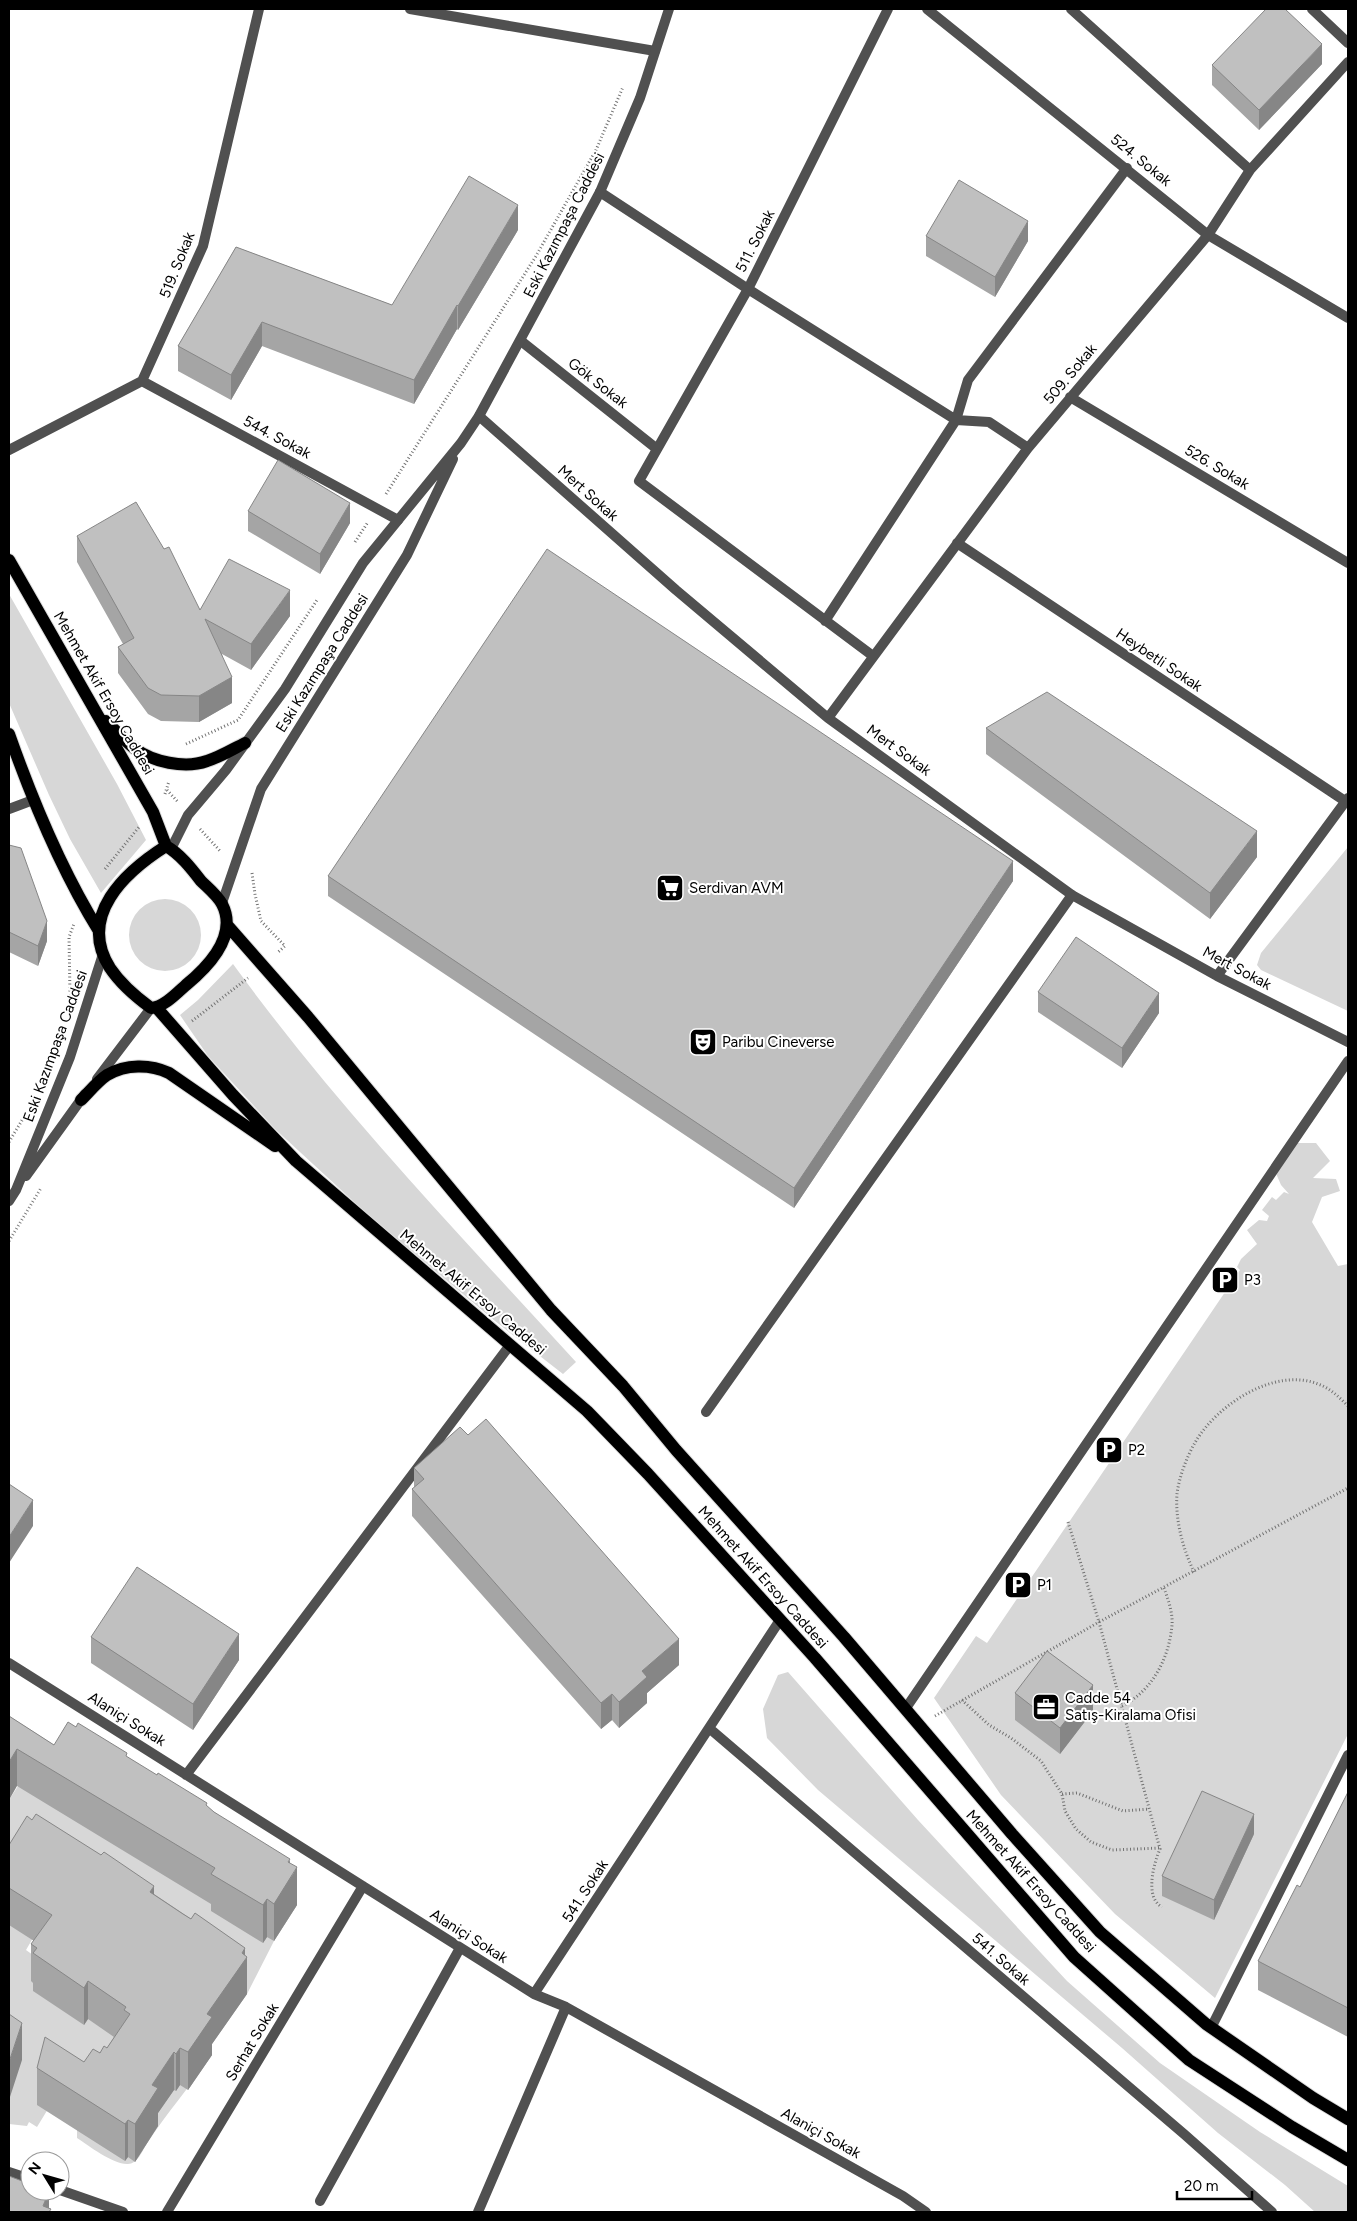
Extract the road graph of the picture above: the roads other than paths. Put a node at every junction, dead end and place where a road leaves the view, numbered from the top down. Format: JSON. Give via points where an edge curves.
{"nodes":[{"id":1,"x":259,"y":9,"type":"edge"},
{"id":2,"x":410,"y":9,"type":"edge"},
{"id":3,"x":669,"y":9,"type":"edge"},
{"id":4,"x":888,"y":9,"type":"edge"},
{"id":5,"x":927,"y":9,"type":"edge"},
{"id":6,"x":1072,"y":9,"type":"edge"},
{"id":7,"x":1312,"y":9,"type":"edge"},
{"id":8,"x":1348,"y":43,"type":"edge"},
{"id":9,"x":656,"y":51,"type":"junction"},
{"id":10,"x":1348,"y":62,"type":"edge"},
{"id":11,"x":1127,"y":168,"type":"junction"},
{"id":12,"x":1250,"y":170,"type":"junction"},
{"id":13,"x":600,"y":192,"type":"junction"},
{"id":14,"x":1208,"y":234,"type":"junction"},
{"id":15,"x":748,"y":289,"type":"junction"},
{"id":16,"x":1348,"y":318,"type":"edge"},
{"id":17,"x":521,"y":341,"type":"junction"},
{"id":18,"x":142,"y":381,"type":"junction"},
{"id":19,"x":1070,"y":397,"type":"junction"},
{"id":20,"x":479,"y":416,"type":"junction"},
{"id":21,"x":956,"y":420,"type":"junction"},
{"id":22,"x":461,"y":443,"type":"junction"},
{"id":23,"x":1028,"y":448,"type":"junction"},
{"id":24,"x":657,"y":449,"type":"junction"},
{"id":25,"x":9,"y":450,"type":"edge"},
{"id":26,"x":398,"y":520,"type":"junction"},
{"id":27,"x":957,"y":543,"type":"junction"},
{"id":28,"x":9,"y":560,"type":"edge"},
{"id":29,"x":1348,"y":563,"type":"edge"},
{"id":30,"x":825,"y":621,"type":"junction"},
{"id":31,"x":873,"y":656,"type":"junction"},
{"id":32,"x":96,"y":711,"type":"junction"},
{"id":33,"x":828,"y":718,"type":"junction"},
{"id":34,"x":9,"y":734,"type":"edge"},
{"id":35,"x":245,"y":743,"type":"junction"},
{"id":36,"x":33,"y":800,"type":"junction"},
{"id":37,"x":1347,"y":800,"type":"edge"},
{"id":38,"x":9,"y":809,"type":"edge"},
{"id":39,"x":168,"y":848,"type":"junction"},
{"id":40,"x":1072,"y":895,"type":"junction"},
{"id":41,"x":222,"y":903,"type":"junction"},
{"id":42,"x":228,"y":926,"type":"junction"},
{"id":43,"x":99,"y":931,"type":"junction"},
{"id":44,"x":103,"y":954,"type":"junction"},
{"id":45,"x":1217,"y":976,"type":"junction"},
{"id":46,"x":153,"y":1008,"type":"junction"},
{"id":47,"x":1348,"y":1042,"type":"edge"},
{"id":48,"x":1348,"y":1061,"type":"edge"},
{"id":49,"x":81,"y":1100,"type":"junction"},
{"id":50,"x":296,"y":1161,"type":"junction"},
{"id":51,"x":12,"y":1188,"type":"edge"},
{"id":52,"x":9,"y":1201,"type":"edge"},
{"id":53,"x":510,"y":1345,"type":"junction"},
{"id":54,"x":706,"y":1412,"type":"dead end"},
{"id":55,"x":780,"y":1620,"type":"junction"},
{"id":56,"x":9,"y":1663,"type":"edge"},
{"id":57,"x":906,"y":1708,"type":"junction"},
{"id":58,"x":709,"y":1728,"type":"junction"},
{"id":59,"x":1348,"y":1755,"type":"edge"},
{"id":60,"x":186,"y":1774,"type":"junction"},
{"id":61,"x":363,"y":1886,"type":"junction"},
{"id":62,"x":460,"y":1948,"type":"junction"},
{"id":63,"x":534,"y":1994,"type":"junction"},
{"id":64,"x":566,"y":2007,"type":"junction"},
{"id":65,"x":1211,"y":2028,"type":"junction"},
{"id":66,"x":1348,"y":2119,"type":"edge"},
{"id":67,"x":1348,"y":2160,"type":"edge"},
{"id":68,"x":70,"y":2193,"type":"edge"},
{"id":69,"x":320,"y":2201,"type":"dead end"},
{"id":70,"x":123,"y":2212,"type":"edge"},
{"id":71,"x":167,"y":2212,"type":"edge"},
{"id":72,"x":478,"y":2212,"type":"edge"},
{"id":73,"x":926,"y":2212,"type":"edge"},
{"id":74,"x":1272,"y":2212,"type":"edge"}],
"edges":[{"from":1,"to":18,"type":"street","name":"519. Sokak","via":[[203,246]]},
{"from":2,"to":9,"type":"street"},
{"from":3,"to":9,"type":"street","name":"Eski Kazımpaşa Caddesi"},
{"from":4,"to":15,"type":"street","name":"511. Sokak"},
{"from":5,"to":11,"type":"street","name":"524. Sokak"},
{"from":6,"to":12,"type":"street"},
{"from":7,"to":8,"type":"street"},
{"from":9,"to":13,"type":"street","name":"Eski Kazımpaşa Caddesi"},
{"from":10,"to":12,"type":"street","name":"509. Sokak"},
{"from":11,"to":14,"type":"street","name":"524. Sokak"},
{"from":11,"to":21,"type":"street","via":[[968,380]]},
{"from":12,"to":14,"type":"street","name":"509. Sokak"},
{"from":13,"to":15,"type":"street"},
{"from":13,"to":17,"type":"street","name":"Eski Kazımpaşa Caddesi"},
{"from":14,"to":16,"type":"street","name":"524. Sokak"},
{"from":14,"to":19,"type":"street","name":"509. Sokak"},
{"from":15,"to":21,"type":"street"},
{"from":15,"to":24,"type":"street","name":"511. Sokak"},
{"from":17,"to":20,"type":"street","name":"Eski Kazımpaşa Caddesi"},
{"from":17,"to":24,"type":"street","name":"Gök Sokak"},
{"from":18,"to":25,"type":"street"},
{"from":18,"to":26,"type":"street","name":"544. Sokak"},
{"from":19,"to":23,"type":"street","name":"509. Sokak"},
{"from":19,"to":29,"type":"street","name":"526. Sokak"},
{"from":20,"to":22,"type":"street","name":"Eski Kazımpaşa Caddesi"},
{"from":20,"to":33,"type":"street","name":"Mert Sokak","via":[[676,590]]},
{"from":21,"to":23,"type":"street","via":[[989,422]]},
{"from":21,"to":30,"type":"street"},
{"from":22,"to":26,"type":"street","name":"Eski Kazımpaşa Caddesi"},
{"from":22,"to":41,"type":"street","name":"Eski Kazımpaşa Caddesi","via":[[407,555],[261,789]]},
{"from":23,"to":27,"type":"street","name":"509. Sokak"},
{"from":24,"to":30,"type":"street","name":"511. Sokak","via":[[640,481]]},
{"from":26,"to":35,"type":"street","name":"Eski Kazımpaşa Caddesi","via":[[363,563],[285,688]]},
{"from":27,"to":31,"type":"street","name":"509. Sokak"},
{"from":27,"to":37,"type":"street","name":"Heybetli Sokak"},
{"from":28,"to":32,"type":"main road","name":"Mehmet Akif Ersoy Caddesi"},
{"from":30,"to":31,"type":"street"},
{"from":31,"to":33,"type":"street","name":"509. Sokak"},
{"from":32,"to":35,"type":"main road","via":[[136,749],[160,760],[184,764],[207,762]]},
{"from":32,"to":39,"type":"main road","name":"Mehmet Akif Ersoy Caddesi","via":[[153,812]]},
{"from":33,"to":40,"type":"street","name":"Mert Sokak"},
{"from":34,"to":36,"type":"main road"},
{"from":35,"to":39,"type":"street","name":"Eski Kazımpaşa Caddesi","via":[[188,815]]},
{"from":36,"to":38,"type":"street"},
{"from":36,"to":43,"type":"main road","via":[[81,902]]},
{"from":37,"to":45,"type":"street"},
{"from":39,"to":41,"type":"main road"},
{"from":39,"to":43,"type":"main road","via":[[143,860],[126,876],[102,912]]},
{"from":40,"to":45,"type":"street","name":"Mert Sokak"},
{"from":40,"to":54,"type":"street"},
{"from":41,"to":42,"type":"main road"},
{"from":42,"to":46,"type":"main road","via":[[215,955],[199,974]]},
{"from":42,"to":57,"type":"main road","name":"Mehmet Akif Ersoy Caddesi","via":[[308,1017],[551,1310],[623,1386]]},
{"from":43,"to":44,"type":"main road"},
{"from":44,"to":46,"type":"main road","via":[[122,982]]},
{"from":44,"to":51,"type":"street","name":"Eski Kazımpaşa Caddesi","via":[[70,1056]]},
{"from":45,"to":47,"type":"street","name":"Mert Sokak"},
{"from":46,"to":49,"type":"street"},
{"from":46,"to":50,"type":"main road","name":"Mehmet Akif Ersoy Caddesi"},
{"from":48,"to":57,"type":"street"},
{"from":49,"to":50,"type":"main road","via":[[107,1075],[130,1067],[155,1066],[169,1072]]},
{"from":49,"to":51,"type":"street"},
{"from":50,"to":53,"type":"main road","name":"Mehmet Akif Ersoy Caddesi"},
{"from":51,"to":52,"type":"street","name":"Eski Kazımpaşa Caddesi"},
{"from":53,"to":55,"type":"main road","name":"Mehmet Akif Ersoy Caddesi","via":[[587,1411]]},
{"from":53,"to":60,"type":"street"},
{"from":55,"to":58,"type":"street","name":"541. Sokak"},
{"from":55,"to":67,"type":"main road","name":"Mehmet Akif Ersoy Caddesi","via":[[1074,1957],[1189,2060]]},
{"from":56,"to":60,"type":"street","name":"Alaniçi Sokak"},
{"from":57,"to":65,"type":"main road","name":"Mehmet Akif Ersoy Caddesi","via":[[1100,1932]]},
{"from":58,"to":63,"type":"street","name":"541. Sokak"},
{"from":58,"to":74,"type":"street","name":"541. Sokak"},
{"from":59,"to":65,"type":"street"},
{"from":60,"to":61,"type":"street","name":"Alaniçi Sokak"},
{"from":61,"to":62,"type":"street","name":"Alaniçi Sokak"},
{"from":61,"to":71,"type":"street","name":"Serhat Sokak"},
{"from":62,"to":63,"type":"street","name":"Alaniçi Sokak"},
{"from":62,"to":69,"type":"street"},
{"from":63,"to":64,"type":"street","name":"Alaniçi Sokak"},
{"from":64,"to":72,"type":"street"},
{"from":64,"to":73,"type":"street","name":"Alaniçi Sokak","via":[[903,2196]]},
{"from":65,"to":66,"type":"main road","name":"Mehmet Akif Ersoy Caddesi"},
{"from":68,"to":70,"type":"street"}]}
